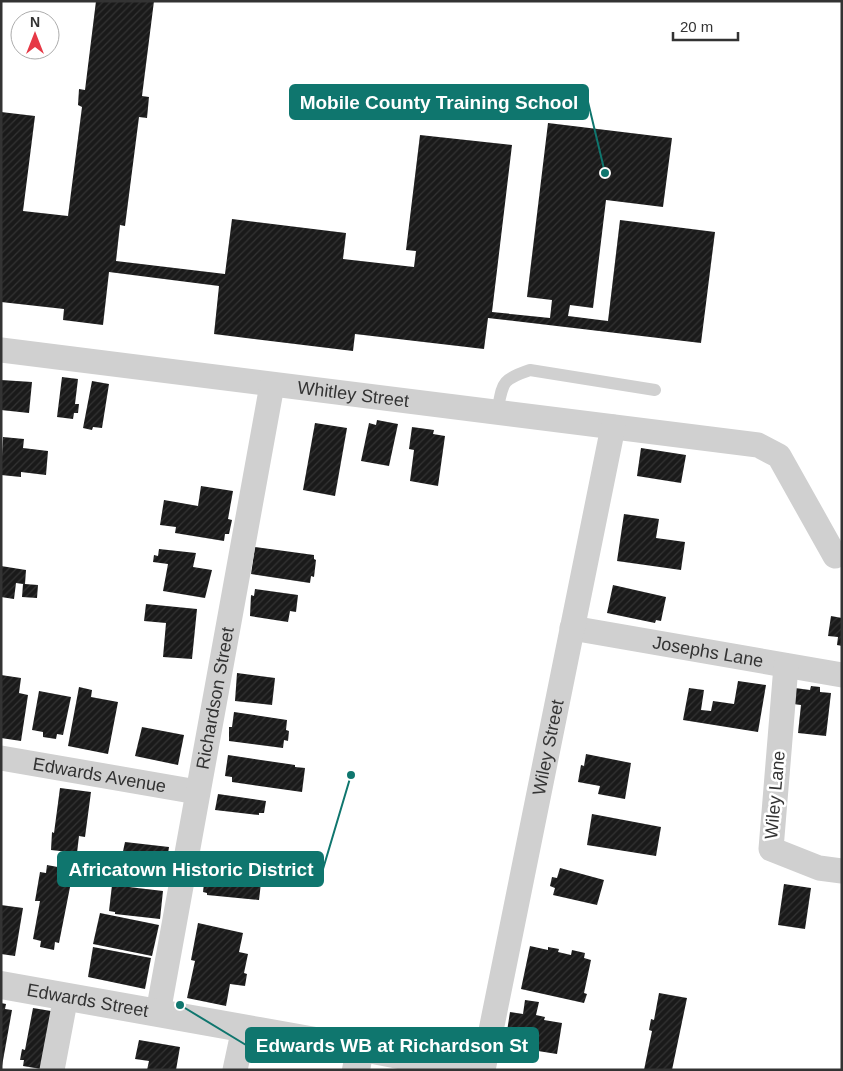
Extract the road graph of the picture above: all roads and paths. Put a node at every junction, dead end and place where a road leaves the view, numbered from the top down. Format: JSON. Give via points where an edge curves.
{"nodes":[{"id":1,"x":1,"y":350,"type":"edge"},
{"id":2,"x":272,"y":385,"type":"junction"},
{"id":3,"x":655,"y":390,"type":"dead end"},
{"id":4,"x":497,"y":412,"type":"junction"},
{"id":5,"x":613,"y":427,"type":"junction"},
{"id":6,"x":835,"y":556,"type":"dead end"},
{"id":7,"x":572,"y":628,"type":"junction"},
{"id":8,"x":786,"y":666,"type":"junction"},
{"id":9,"x":842,"y":675,"type":"edge"},
{"id":10,"x":1,"y":758,"type":"edge"},
{"id":11,"x":197,"y":792,"type":"junction"},
{"id":12,"x":842,"y":871,"type":"edge"},
{"id":13,"x":1,"y":985,"type":"edge"},
{"id":14,"x":66,"y":996,"type":"junction"},
{"id":15,"x":158,"y":1012,"type":"junction"},
{"id":16,"x":244,"y":1028,"type":"junction"},
{"id":17,"x":358,"y":1060,"type":"edge"},
{"id":18,"x":52,"y":1070,"type":"edge"},
{"id":19,"x":235,"y":1070,"type":"edge"},
{"id":20,"x":469,"y":1070,"type":"edge"},
{"id":21,"x":482,"y":1070,"type":"edge"}],
"edges":[{"from":1,"to":2,"type":"street","name":"Whitley Street"},
{"from":2,"to":4,"type":"street","name":"Whitley Street"},
{"from":2,"to":11,"type":"street","name":"Richardson Street"},
{"from":3,"to":4,"type":"lane","via":[[530,370],[510,377],[502,386]]},
{"from":4,"to":5,"type":"street","name":"Whitley Street"},
{"from":5,"to":6,"type":"street","name":"Whitley Street","via":[[758,445],[779,456]]},
{"from":5,"to":7,"type":"street","name":"Wiley Street"},
{"from":7,"to":8,"type":"street","name":"Josephs Lane"},
{"from":7,"to":21,"type":"street","name":"Wiley Street"},
{"from":8,"to":9,"type":"street","name":"Josephs Lane"},
{"from":8,"to":12,"type":"street","name":"Wiley Lane","via":[[771,849],[819,868]]},
{"from":10,"to":11,"type":"street","name":"Edwards Avenue"},
{"from":11,"to":15,"type":"street","name":"Richardson Street"},
{"from":13,"to":14,"type":"street","name":"Edwards Street"},
{"from":14,"to":15,"type":"street","name":"Edwards Street"},
{"from":14,"to":18,"type":"street"},
{"from":15,"to":16,"type":"street","name":"Edwards Street"},
{"from":16,"to":17,"type":"street","name":"Edwards Street"},
{"from":16,"to":19,"type":"street"},
{"from":17,"to":20,"type":"street","name":"Edwards Street"}]}
